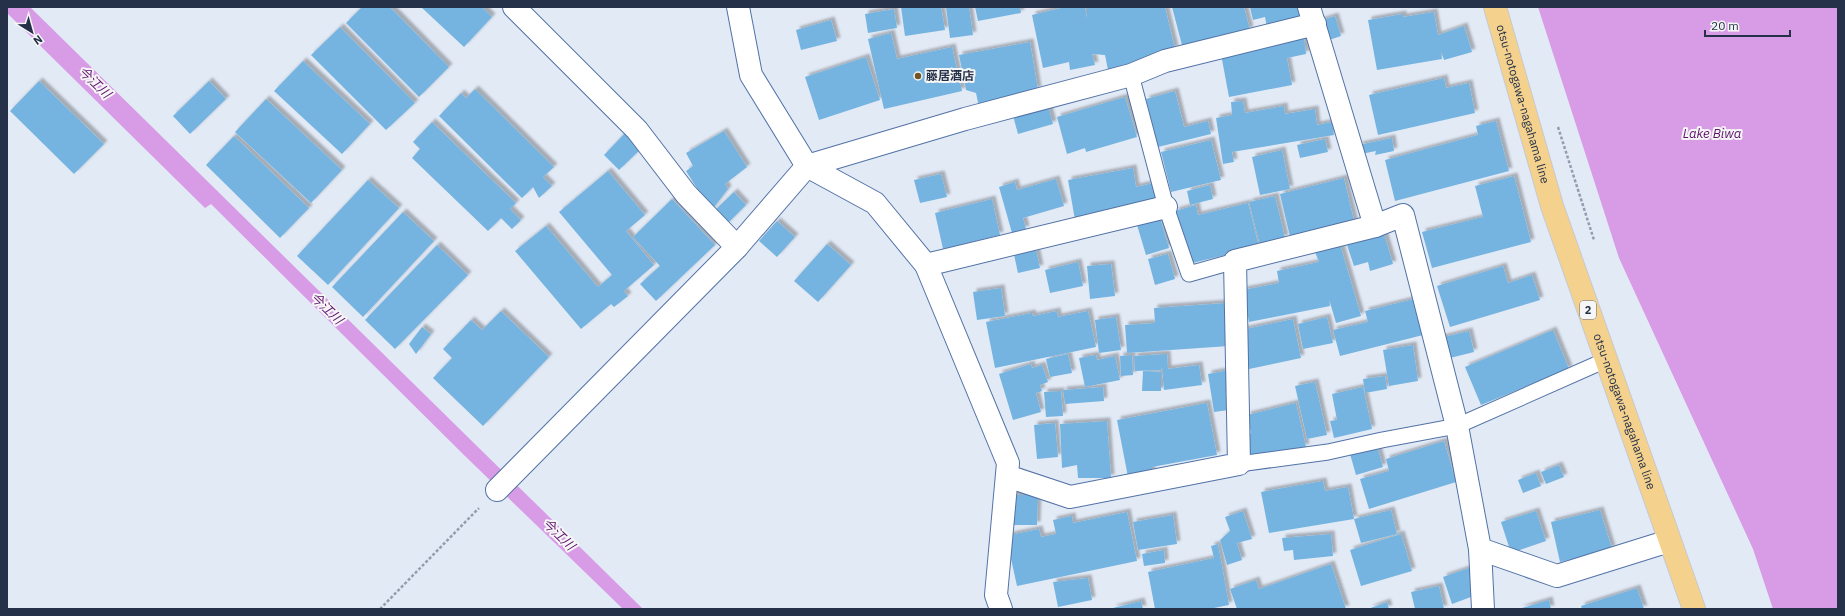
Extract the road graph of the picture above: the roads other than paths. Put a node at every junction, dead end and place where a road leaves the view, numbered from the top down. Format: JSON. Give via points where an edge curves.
{"nodes":[{"id":1,"x":514,"y":7,"type":"edge"},
{"id":2,"x":738,"y":7,"type":"edge"},
{"id":3,"x":1495,"y":7,"type":"edge"},
{"id":4,"x":1312,"y":15,"type":"edge"},
{"id":5,"x":1131,"y":75,"type":"junction"},
{"id":6,"x":807,"y":166,"type":"junction"},
{"id":7,"x":1166,"y":207,"type":"junction"},
{"id":8,"x":1375,"y":226,"type":"junction"},
{"id":9,"x":737,"y":247,"type":"junction"},
{"id":10,"x":1234,"y":261,"type":"junction"},
{"id":11,"x":926,"y":265,"type":"junction"},
{"id":12,"x":1606,"y":360,"type":"junction"},
{"id":13,"x":1457,"y":426,"type":"junction"},
{"id":14,"x":1239,"y":464,"type":"junction"},
{"id":15,"x":1007,"y":476,"type":"junction"},
{"id":16,"x":504,"y":483,"type":"road end"},
{"id":17,"x":1668,"y":541,"type":"junction"},
{"id":18,"x":1480,"y":549,"type":"junction"},
{"id":19,"x":1001,"y":609,"type":"edge"},
{"id":20,"x":1483,"y":609,"type":"edge"},
{"id":21,"x":1694,"y":609,"type":"edge"}],
"edges":[{"from":1,"to":9,"type":"street","via":[[638,130],[686,194]]},
{"from":2,"to":6,"type":"street","via":[[751,76]]},
{"from":3,"to":12,"type":"main road","name":"otsu-notogawa-nagahama line","number":"2","via":[[1552,206]]},
{"from":4,"to":5,"type":"street","via":[[1164,61]]},
{"from":4,"to":8,"type":"street"},
{"from":5,"to":6,"type":"street","via":[[965,119]]},
{"from":5,"to":7,"type":"lane"},
{"from":6,"to":9,"type":"street"},
{"from":6,"to":11,"type":"street","via":[[875,203]]},
{"from":7,"to":10,"type":"lane","via":[[1189,274]]},
{"from":7,"to":11,"type":"street"},
{"from":8,"to":10,"type":"street"},
{"from":8,"to":13,"type":"street","via":[[1402,215]]},
{"from":9,"to":16,"type":"street"},
{"from":10,"to":14,"type":"street"},
{"from":11,"to":15,"type":"street","via":[[1008,463]]},
{"from":12,"to":13,"type":"lane"},
{"from":12,"to":17,"type":"main road","name":"otsu-notogawa-nagahama line","number":"2"},
{"from":13,"to":14,"type":"lane","via":[[1328,452]]},
{"from":13,"to":18,"type":"street"},
{"from":14,"to":15,"type":"street","via":[[1070,497]]},
{"from":15,"to":19,"type":"street","via":[[996,595]]},
{"from":17,"to":18,"type":"street","via":[[1557,576]]},
{"from":17,"to":21,"type":"main road","name":"otsu-notogawa-nagahama line","number":"2"},
{"from":18,"to":20,"type":"street"}]}
